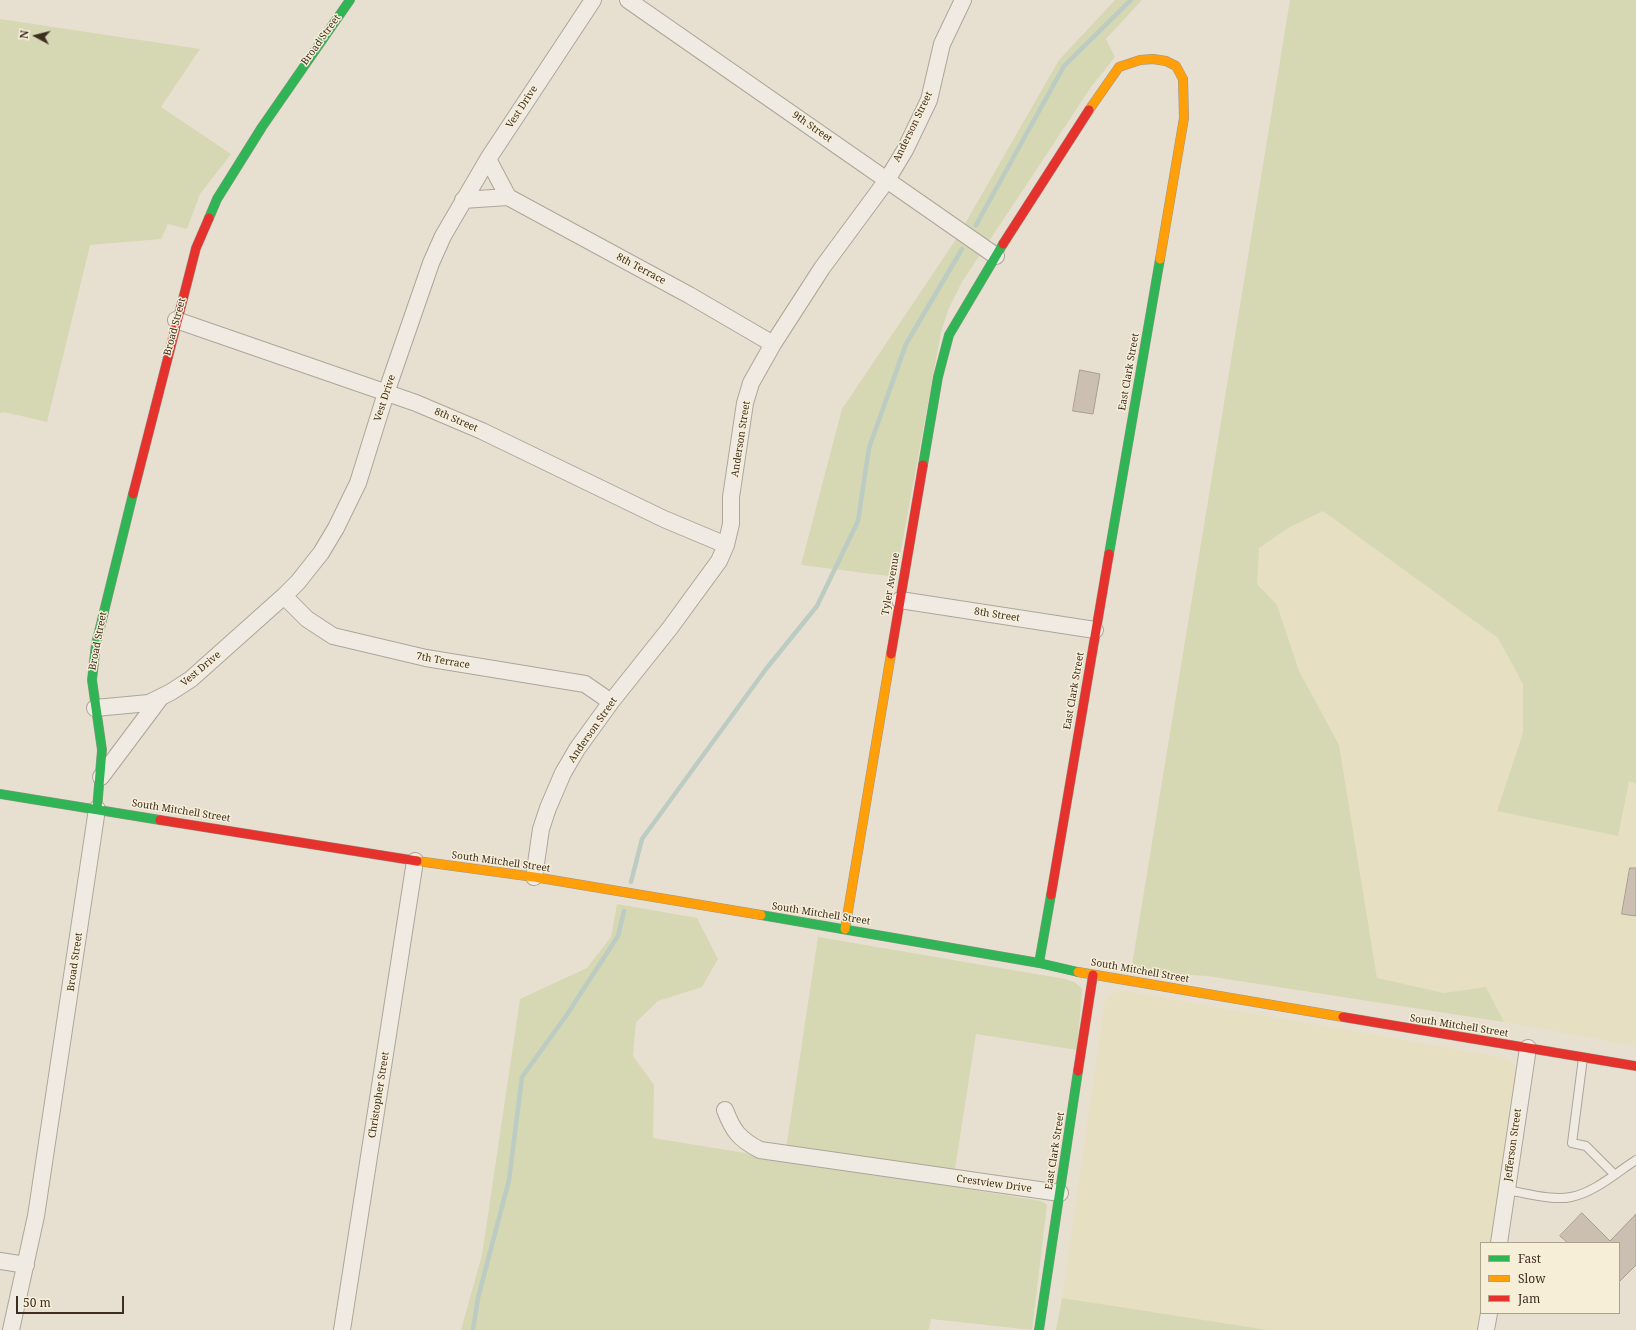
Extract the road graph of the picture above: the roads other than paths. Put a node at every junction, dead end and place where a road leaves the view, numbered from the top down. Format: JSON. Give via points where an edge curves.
{"nodes":[{"id":1,"x":350,"y":0,"type":"edge"},
{"id":2,"x":593,"y":0,"type":"edge"},
{"id":3,"x":628,"y":0,"type":"edge"},
{"id":4,"x":963,"y":0,"type":"edge"},
{"id":5,"x":488,"y":159,"type":"junction"},
{"id":6,"x":887,"y":180,"type":"junction"},
{"id":7,"x":508,"y":198,"type":"junction"},
{"id":8,"x":463,"y":200,"type":"junction"},
{"id":9,"x":996,"y":256,"type":"junction"},
{"id":10,"x":176,"y":320,"type":"junction"},
{"id":11,"x":773,"y":344,"type":"junction"},
{"id":12,"x":386,"y":393,"type":"junction"},
{"id":13,"x":726,"y":546,"type":"junction"},
{"id":14,"x":284,"y":596,"type":"junction"},
{"id":15,"x":900,"y":600,"type":"junction"},
{"id":16,"x":1095,"y":630,"type":"junction"},
{"id":17,"x":162,"y":697,"type":"junction"},
{"id":18,"x":611,"y":702,"type":"junction"},
{"id":19,"x":95,"y":708,"type":"junction"},
{"id":20,"x":101,"y":777,"type":"junction"},
{"id":21,"x":0,"y":794,"type":"edge"},
{"id":22,"x":98,"y":809,"type":"junction"},
{"id":23,"x":415,"y":861,"type":"junction"},
{"id":24,"x":534,"y":878,"type":"junction"},
{"id":25,"x":845,"y":929,"type":"junction"},
{"id":26,"x":1039,"y":963,"type":"junction"},
{"id":27,"x":1093,"y":974,"type":"junction"},
{"id":28,"x":1528,"y":1048,"type":"junction"},
{"id":29,"x":1584,"y":1057,"type":"junction"},
{"id":30,"x":1636,"y":1066,"type":"edge"},
{"id":31,"x":725,"y":1110,"type":"dead end"},
{"id":32,"x":1636,"y":1160,"type":"edge"},
{"id":33,"x":1614,"y":1174,"type":"junction"},
{"id":34,"x":1507,"y":1190,"type":"junction"},
{"id":35,"x":1060,"y":1193,"type":"junction"},
{"id":36,"x":1499,"y":1242,"type":"edge"},
{"id":37,"x":0,"y":1261,"type":"edge"},
{"id":38,"x":26,"y":1265,"type":"junction"},
{"id":39,"x":1489,"y":1314,"type":"edge"},
{"id":40,"x":11,"y":1330,"type":"edge"},
{"id":41,"x":342,"y":1330,"type":"edge"},
{"id":42,"x":1039,"y":1330,"type":"edge"},
{"id":43,"x":1486,"y":1330,"type":"edge"}],
"edges":[{"from":1,"to":10,"type":"street","name":"Broad Street","via":[[266,121],[217,199],[196,248]]},
{"from":2,"to":5,"type":"street","name":"Vest Drive"},
{"from":3,"to":6,"type":"street","name":"9th Street"},
{"from":4,"to":6,"type":"street","name":"Anderson Street","via":[[942,44],[929,100]]},
{"from":5,"to":7,"type":"street"},
{"from":5,"to":8,"type":"street","name":"Vest Drive"},
{"from":6,"to":9,"type":"street","name":"9th Street"},
{"from":6,"to":11,"type":"street","name":"Anderson Street","via":[[822,268]]},
{"from":7,"to":8,"type":"street"},
{"from":7,"to":11,"type":"street","name":"8th Terrace","via":[[689,295]]},
{"from":8,"to":12,"type":"street","name":"Vest Drive","via":[[431,263]]},
{"from":9,"to":15,"type":"street","name":"Tyler Avenue","via":[[949,335],[938,377]]},
{"from":9,"to":16,"type":"street","name":"East Clark Street","via":[[1069,140],[1119,67],[1140,60],[1153,59],[1176,66],[1183,79],[1186,102],[1184,118]]},
{"from":10,"to":12,"type":"street","name":"8th Street"},
{"from":10,"to":19,"type":"street","name":"Broad Street","via":[[96,644],[92,680]]},
{"from":11,"to":13,"type":"street","name":"Anderson Street","via":[[751,383],[745,403],[731,497],[731,524]]},
{"from":12,"to":13,"type":"street","name":"8th Street","via":[[482,431]]},
{"from":12,"to":14,"type":"street","name":"Vest Drive","via":[[358,483],[336,528],[321,553]]},
{"from":13,"to":18,"type":"street","name":"Anderson Street","via":[[719,561],[670,628]]},
{"from":14,"to":17,"type":"street","name":"Vest Drive","via":[[191,680]]},
{"from":14,"to":18,"type":"street","name":"7th Terrace","via":[[307,619],[333,636],[426,658],[585,684]]},
{"from":15,"to":16,"type":"street","name":"8th Street"},
{"from":15,"to":25,"type":"street","name":"Tyler Avenue"},
{"from":16,"to":26,"type":"street","name":"East Clark Street"},
{"from":17,"to":19,"type":"street","name":"Vest Drive","via":[[149,703]]},
{"from":17,"to":20,"type":"street"},
{"from":18,"to":24,"type":"street","name":"Anderson Street","via":[[563,773],[542,829]]},
{"from":19,"to":20,"type":"street","name":"Broad Street","via":[[102,750]]},
{"from":20,"to":22,"type":"street","name":"Broad Street"},
{"from":21,"to":22,"type":"street","name":"South Mitchell Street"},
{"from":22,"to":23,"type":"street","name":"South Mitchell Street"},
{"from":22,"to":38,"type":"street","name":"Broad Street","via":[[55,1097]]},
{"from":23,"to":24,"type":"street","name":"South Mitchell Street"},
{"from":23,"to":41,"type":"street","name":"Christopher Street"},
{"from":24,"to":25,"type":"street","name":"South Mitchell Street"},
{"from":25,"to":26,"type":"street","name":"South Mitchell Street"},
{"from":26,"to":27,"type":"street","name":"South Mitchell Street"},
{"from":27,"to":28,"type":"street","name":"South Mitchell Street"},
{"from":27,"to":35,"type":"street","name":"East Clark Street"},
{"from":28,"to":29,"type":"street","name":"South Mitchell Street"},
{"from":28,"to":34,"type":"street","name":"Jefferson Street"},
{"from":29,"to":30,"type":"street","name":"South Mitchell Street"},
{"from":29,"to":33,"type":"lane","via":[[1572,1143],[1586,1146]]},
{"from":31,"to":35,"type":"street","name":"Crestview Drive","via":[[733,1129],[746,1142],[760,1150]]},
{"from":32,"to":33,"type":"lane"},
{"from":33,"to":34,"type":"lane","via":[[1588,1191],[1570,1197]]},
{"from":34,"to":36,"type":"street","name":"Jefferson Street"},
{"from":35,"to":42,"type":"street","name":"East Clark Street"},
{"from":37,"to":38,"type":"street"},
{"from":38,"to":40,"type":"street","name":"Broad Street"},
{"from":39,"to":43,"type":"street"}]}
